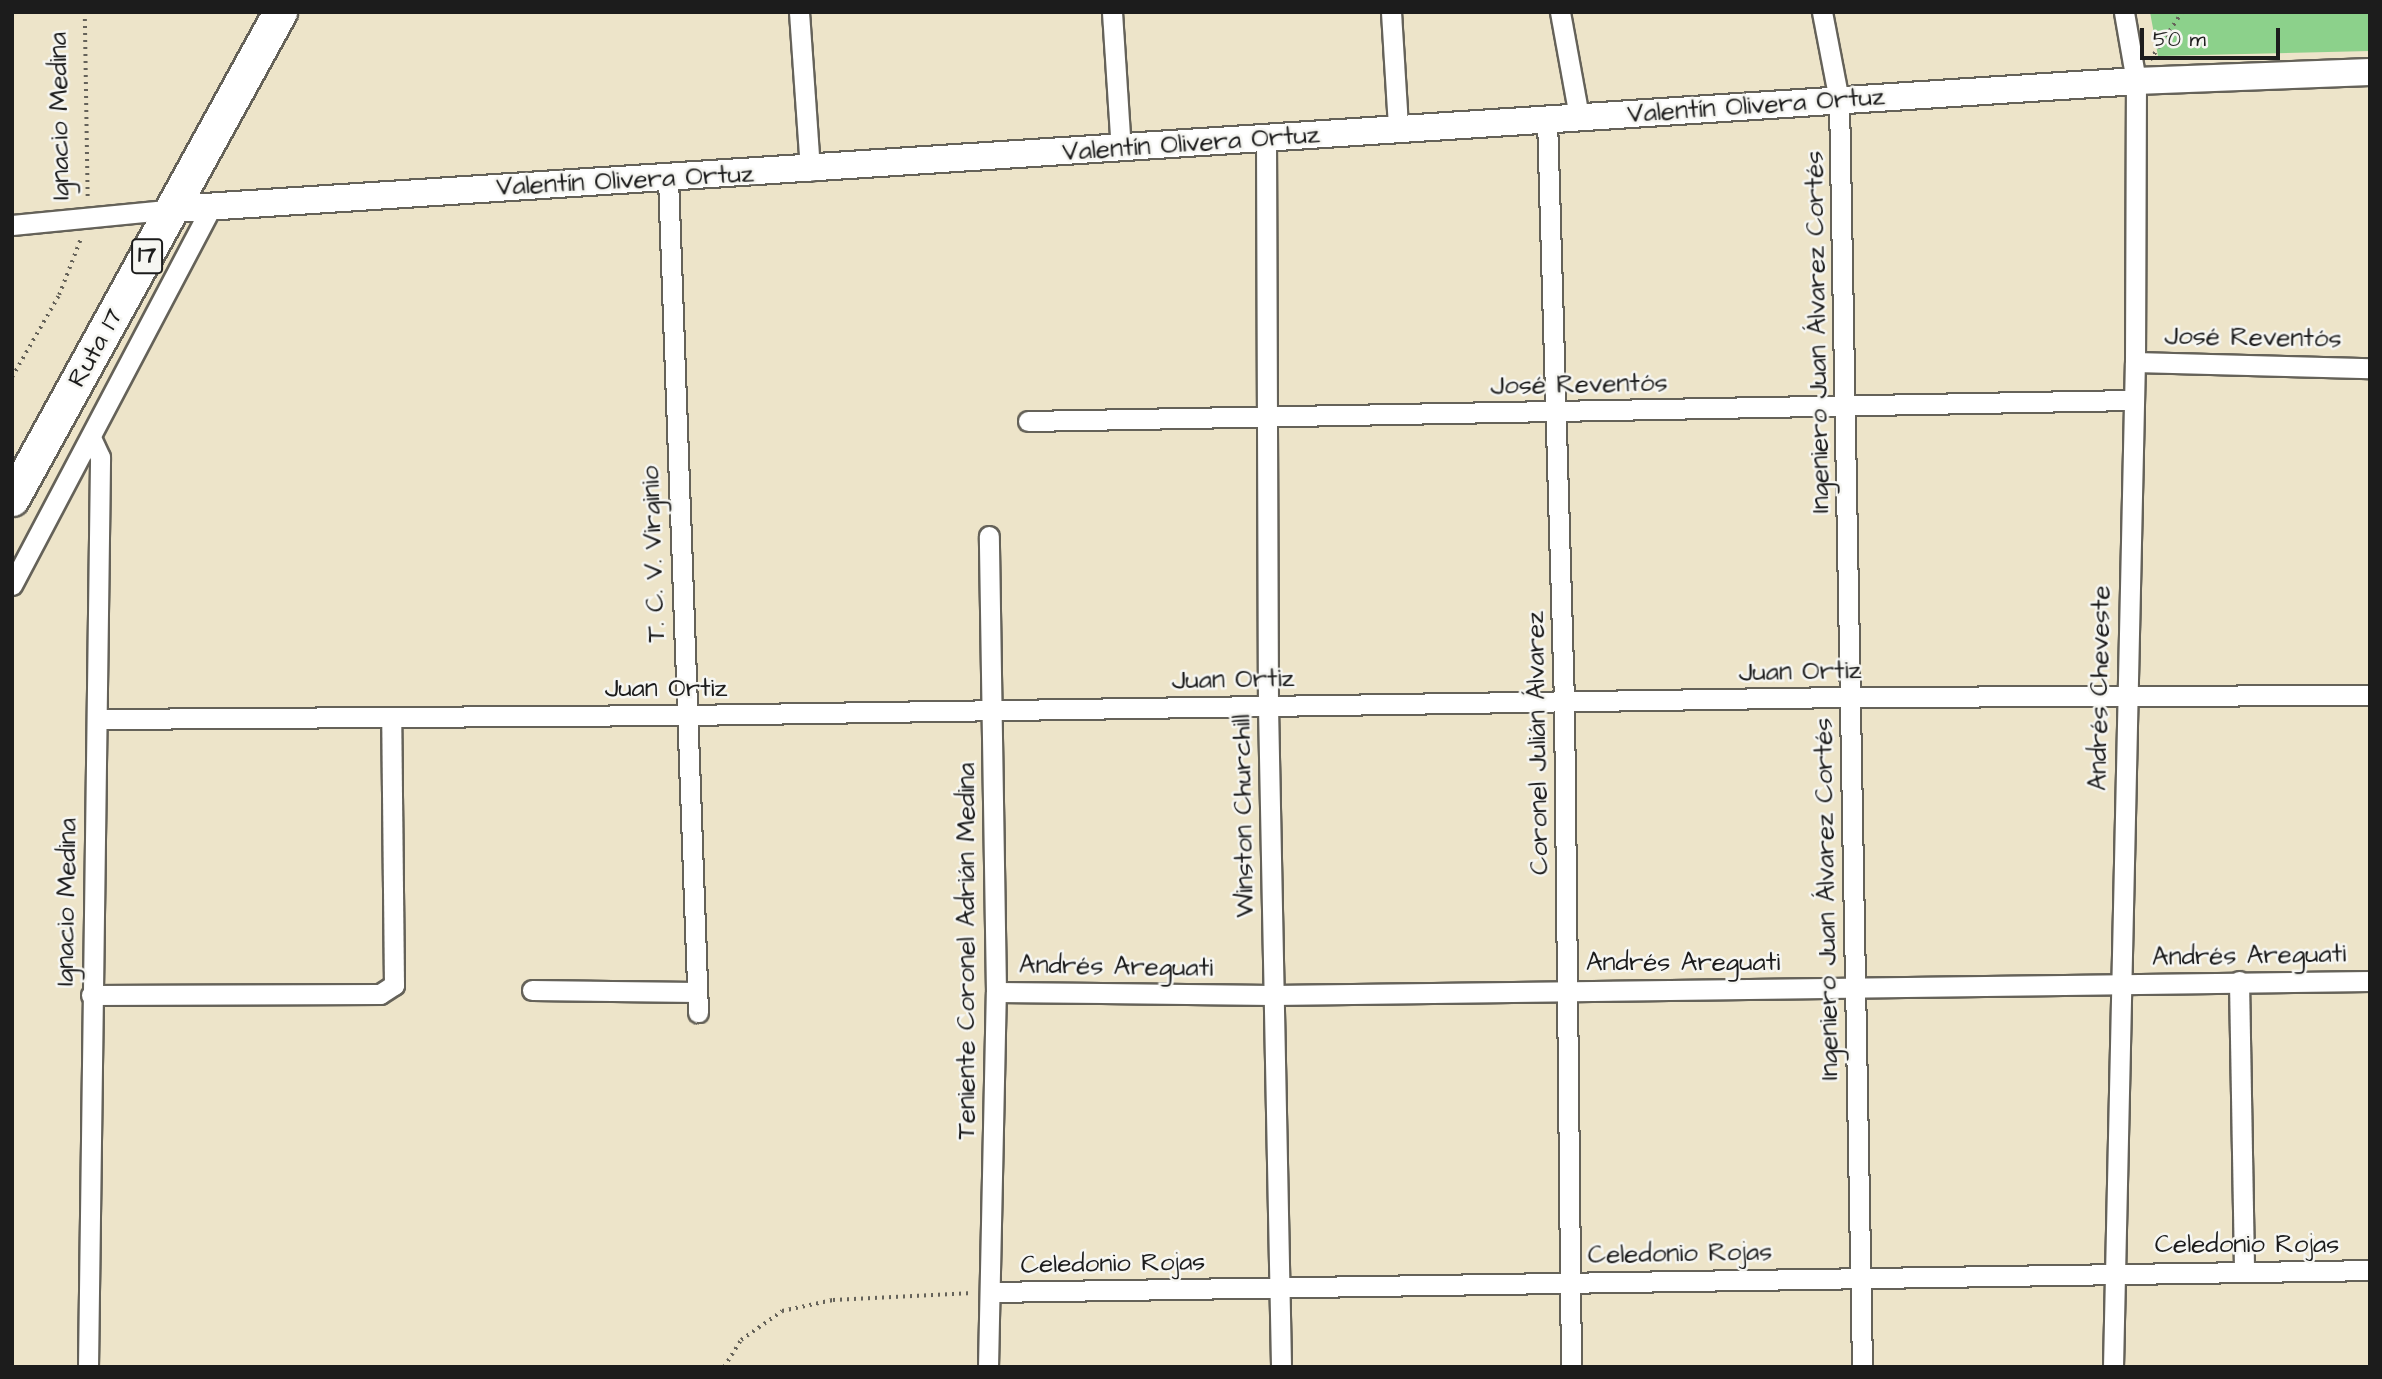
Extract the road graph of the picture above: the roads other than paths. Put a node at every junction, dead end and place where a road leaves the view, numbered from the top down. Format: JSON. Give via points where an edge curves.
{"nodes":[{"id":1,"x":280,"y":12,"type":"edge"},
{"id":2,"x":799,"y":12,"type":"edge"},
{"id":3,"x":1112,"y":12,"type":"edge"},
{"id":4,"x":1391,"y":12,"type":"edge"},
{"id":5,"x":1560,"y":12,"type":"edge"},
{"id":6,"x":1822,"y":12,"type":"edge"},
{"id":7,"x":2124,"y":12,"type":"edge"},
{"id":8,"x":2370,"y":72,"type":"edge"},
{"id":9,"x":2136,"y":81,"type":"junction"},
{"id":10,"x":1839,"y":100,"type":"junction"},
{"id":11,"x":1579,"y":117,"type":"junction"},
{"id":12,"x":1547,"y":119,"type":"junction"},
{"id":13,"x":1398,"y":128,"type":"junction"},
{"id":14,"x":1266,"y":138,"type":"junction"},
{"id":15,"x":1121,"y":150,"type":"junction"},
{"id":16,"x":810,"y":171,"type":"junction"},
{"id":17,"x":668,"y":178,"type":"junction"},
{"id":18,"x":212,"y":205,"type":"junction"},
{"id":19,"x":174,"y":209,"type":"junction"},
{"id":20,"x":12,"y":225,"type":"edge"},
{"id":21,"x":2134,"y":362,"type":"junction"},
{"id":22,"x":2370,"y":368,"type":"edge"},
{"id":23,"x":2132,"y":400,"type":"junction"},
{"id":24,"x":1846,"y":406,"type":"junction"},
{"id":25,"x":1557,"y":412,"type":"junction"},
{"id":26,"x":1270,"y":416,"type":"junction"},
{"id":27,"x":1028,"y":421,"type":"dead end"},
{"id":28,"x":92,"y":440,"type":"junction"},
{"id":29,"x":12,"y":499,"type":"edge"},
{"id":30,"x":989,"y":536,"type":"dead end"},
{"id":31,"x":12,"y":585,"type":"edge"},
{"id":32,"x":2370,"y":695,"type":"edge"},
{"id":33,"x":1850,"y":697,"type":"junction"},
{"id":34,"x":2126,"y":697,"type":"junction"},
{"id":35,"x":1564,"y":701,"type":"junction"},
{"id":36,"x":1268,"y":706,"type":"junction"},
{"id":37,"x":994,"y":712,"type":"junction"},
{"id":38,"x":685,"y":716,"type":"junction"},
{"id":39,"x":391,"y":717,"type":"junction"},
{"id":40,"x":97,"y":719,"type":"junction"},
{"id":41,"x":2239,"y":981,"type":"junction"},
{"id":42,"x":2370,"y":981,"type":"edge"},
{"id":43,"x":2121,"y":983,"type":"junction"},
{"id":44,"x":1853,"y":989,"type":"junction"},
{"id":45,"x":533,"y":990,"type":"dead end"},
{"id":46,"x":1568,"y":990,"type":"junction"},
{"id":47,"x":697,"y":992,"type":"junction"},
{"id":48,"x":996,"y":992,"type":"junction"},
{"id":49,"x":91,"y":995,"type":"junction"},
{"id":50,"x":1272,"y":995,"type":"junction"},
{"id":51,"x":698,"y":1012,"type":"dead end"},
{"id":52,"x":2370,"y":1270,"type":"edge"},
{"id":53,"x":2244,"y":1271,"type":"junction"},
{"id":54,"x":2116,"y":1272,"type":"junction"},
{"id":55,"x":1860,"y":1279,"type":"junction"},
{"id":56,"x":1571,"y":1282,"type":"junction"},
{"id":57,"x":1280,"y":1287,"type":"junction"},
{"id":58,"x":991,"y":1292,"type":"junction"},
{"id":59,"x":88,"y":1367,"type":"edge"},
{"id":60,"x":988,"y":1367,"type":"edge"},
{"id":61,"x":1281,"y":1367,"type":"edge"},
{"id":62,"x":1571,"y":1367,"type":"edge"},
{"id":63,"x":1862,"y":1367,"type":"edge"},
{"id":64,"x":2113,"y":1367,"type":"edge"}],
"edges":[{"from":1,"to":19,"type":"highway","name":"Ruta 17","number":"17"},
{"from":2,"to":16,"type":"street"},
{"from":3,"to":15,"type":"street"},
{"from":4,"to":13,"type":"street"},
{"from":5,"to":11,"type":"street"},
{"from":6,"to":10,"type":"street","name":"Ingeniero Juan Álvarez Cortés"},
{"from":7,"to":9,"type":"street","name":"Andrés Cheveste"},
{"from":8,"to":9,"type":"street","name":"Valentín Olivera Ortuz"},
{"from":9,"to":10,"type":"street","name":"Valentín Olivera Ortuz"},
{"from":9,"to":21,"type":"street","name":"Andrés Cheveste"},
{"from":10,"to":11,"type":"street","name":"Valentín Olivera Ortuz"},
{"from":10,"to":24,"type":"street","name":"Ingeniero Juan Álvarez Cortés"},
{"from":11,"to":12,"type":"street","name":"Valentín Olivera Ortuz"},
{"from":12,"to":13,"type":"street","name":"Valentín Olivera Ortuz"},
{"from":12,"to":25,"type":"street","name":"Coronel Julián Álvarez"},
{"from":13,"to":14,"type":"street","name":"Valentín Olivera Ortuz"},
{"from":14,"to":15,"type":"street","name":"Valentín Olivera Ortuz"},
{"from":14,"to":26,"type":"street","name":"Winston Churchill"},
{"from":15,"to":16,"type":"street","name":"Valentín Olivera Ortuz"},
{"from":16,"to":17,"type":"street","name":"Valentín Olivera Ortuz"},
{"from":17,"to":18,"type":"street","name":"Valentín Olivera Ortuz"},
{"from":17,"to":38,"type":"street","name":"T. C. V. Virginio"},
{"from":18,"to":19,"type":"street","name":"Valentín Olivera Ortuz"},
{"from":18,"to":28,"type":"street","name":"Ruta 17"},
{"from":19,"to":20,"type":"street","name":"Valentín Olivera Ortuz"},
{"from":19,"to":29,"type":"highway","name":"Ruta 17","number":"17"},
{"from":21,"to":22,"type":"street","name":"José Reventós"},
{"from":21,"to":23,"type":"street","name":"Andrés Cheveste"},
{"from":23,"to":24,"type":"street","name":"José Reventós"},
{"from":23,"to":34,"type":"street","name":"Andrés Cheveste"},
{"from":24,"to":25,"type":"street","name":"José Reventós"},
{"from":24,"to":33,"type":"street","name":"Ingeniero Juan Álvarez Cortés"},
{"from":25,"to":26,"type":"street","name":"José Reventós"},
{"from":25,"to":35,"type":"street","name":"Coronel Julián Álvarez"},
{"from":26,"to":27,"type":"street","name":"José Reventós"},
{"from":26,"to":36,"type":"street","name":"Winston Churchill"},
{"from":28,"to":31,"type":"street","name":"Ruta 17"},
{"from":28,"to":40,"type":"street","name":"Ignacio Medina","via":[[100,457]]},
{"from":30,"to":37,"type":"street","name":"Teniente Coronel Adrián Medina"},
{"from":32,"to":34,"type":"street","name":"Juan Ortiz"},
{"from":33,"to":34,"type":"street","name":"Juan Ortiz"},
{"from":33,"to":35,"type":"street","name":"Juan Ortiz"},
{"from":33,"to":44,"type":"street","name":"Ingeniero Juan Álvarez Cortés"},
{"from":34,"to":43,"type":"street","name":"Andrés Cheveste"},
{"from":35,"to":36,"type":"street","name":"Juan Ortiz"},
{"from":35,"to":46,"type":"street","name":"Coronel Julián Álvarez"},
{"from":36,"to":37,"type":"street","name":"Juan Ortiz"},
{"from":36,"to":50,"type":"street","name":"Winston Churchill"},
{"from":37,"to":38,"type":"street","name":"Juan Ortiz"},
{"from":37,"to":48,"type":"street","name":"Teniente Coronel Adrián Medina"},
{"from":38,"to":39,"type":"street","name":"Juan Ortiz"},
{"from":38,"to":47,"type":"street","name":"T. C. V. Virginio"},
{"from":39,"to":40,"type":"street","name":"Juan Ortiz"},
{"from":39,"to":49,"type":"street","via":[[394,985],[380,994]]},
{"from":40,"to":49,"type":"street","name":"Ignacio Medina"},
{"from":41,"to":42,"type":"street","name":"Andrés Areguati"},
{"from":41,"to":43,"type":"street","name":"Andrés Areguati"},
{"from":41,"to":53,"type":"street"},
{"from":43,"to":44,"type":"street","name":"Andrés Areguati"},
{"from":43,"to":54,"type":"street","name":"Andrés Cheveste"},
{"from":44,"to":46,"type":"street","name":"Andrés Areguati"},
{"from":44,"to":55,"type":"street","name":"Ingeniero Juan Álvarez Cortés"},
{"from":45,"to":47,"type":"street"},
{"from":46,"to":50,"type":"street","name":"Andrés Areguati"},
{"from":46,"to":56,"type":"street","name":"Coronel Julián Álvarez"},
{"from":47,"to":51,"type":"street","name":"T. C. V. Virginio"},
{"from":48,"to":50,"type":"street","name":"Andrés Areguati"},
{"from":48,"to":58,"type":"street","name":"Teniente Coronel Adrián Medina"},
{"from":49,"to":59,"type":"street","name":"Ignacio Medina"},
{"from":50,"to":57,"type":"street","name":"Winston Churchill"},
{"from":52,"to":53,"type":"street","name":"Celedonio Rojas"},
{"from":53,"to":54,"type":"street","name":"Celedonio Rojas"},
{"from":54,"to":55,"type":"street","name":"Celedonio Rojas"},
{"from":54,"to":64,"type":"street","name":"Andrés Cheveste"},
{"from":55,"to":56,"type":"street","name":"Celedonio Rojas"},
{"from":55,"to":63,"type":"street","name":"Ingeniero Juan Álvarez Cortés"},
{"from":56,"to":57,"type":"street","name":"Celedonio Rojas"},
{"from":56,"to":62,"type":"street","name":"Coronel Julián Álvarez"},
{"from":57,"to":58,"type":"street","name":"Celedonio Rojas"},
{"from":57,"to":61,"type":"street","name":"Winston Churchill"},
{"from":58,"to":60,"type":"street","name":"Teniente Coronel Adrián Medina"}]}
